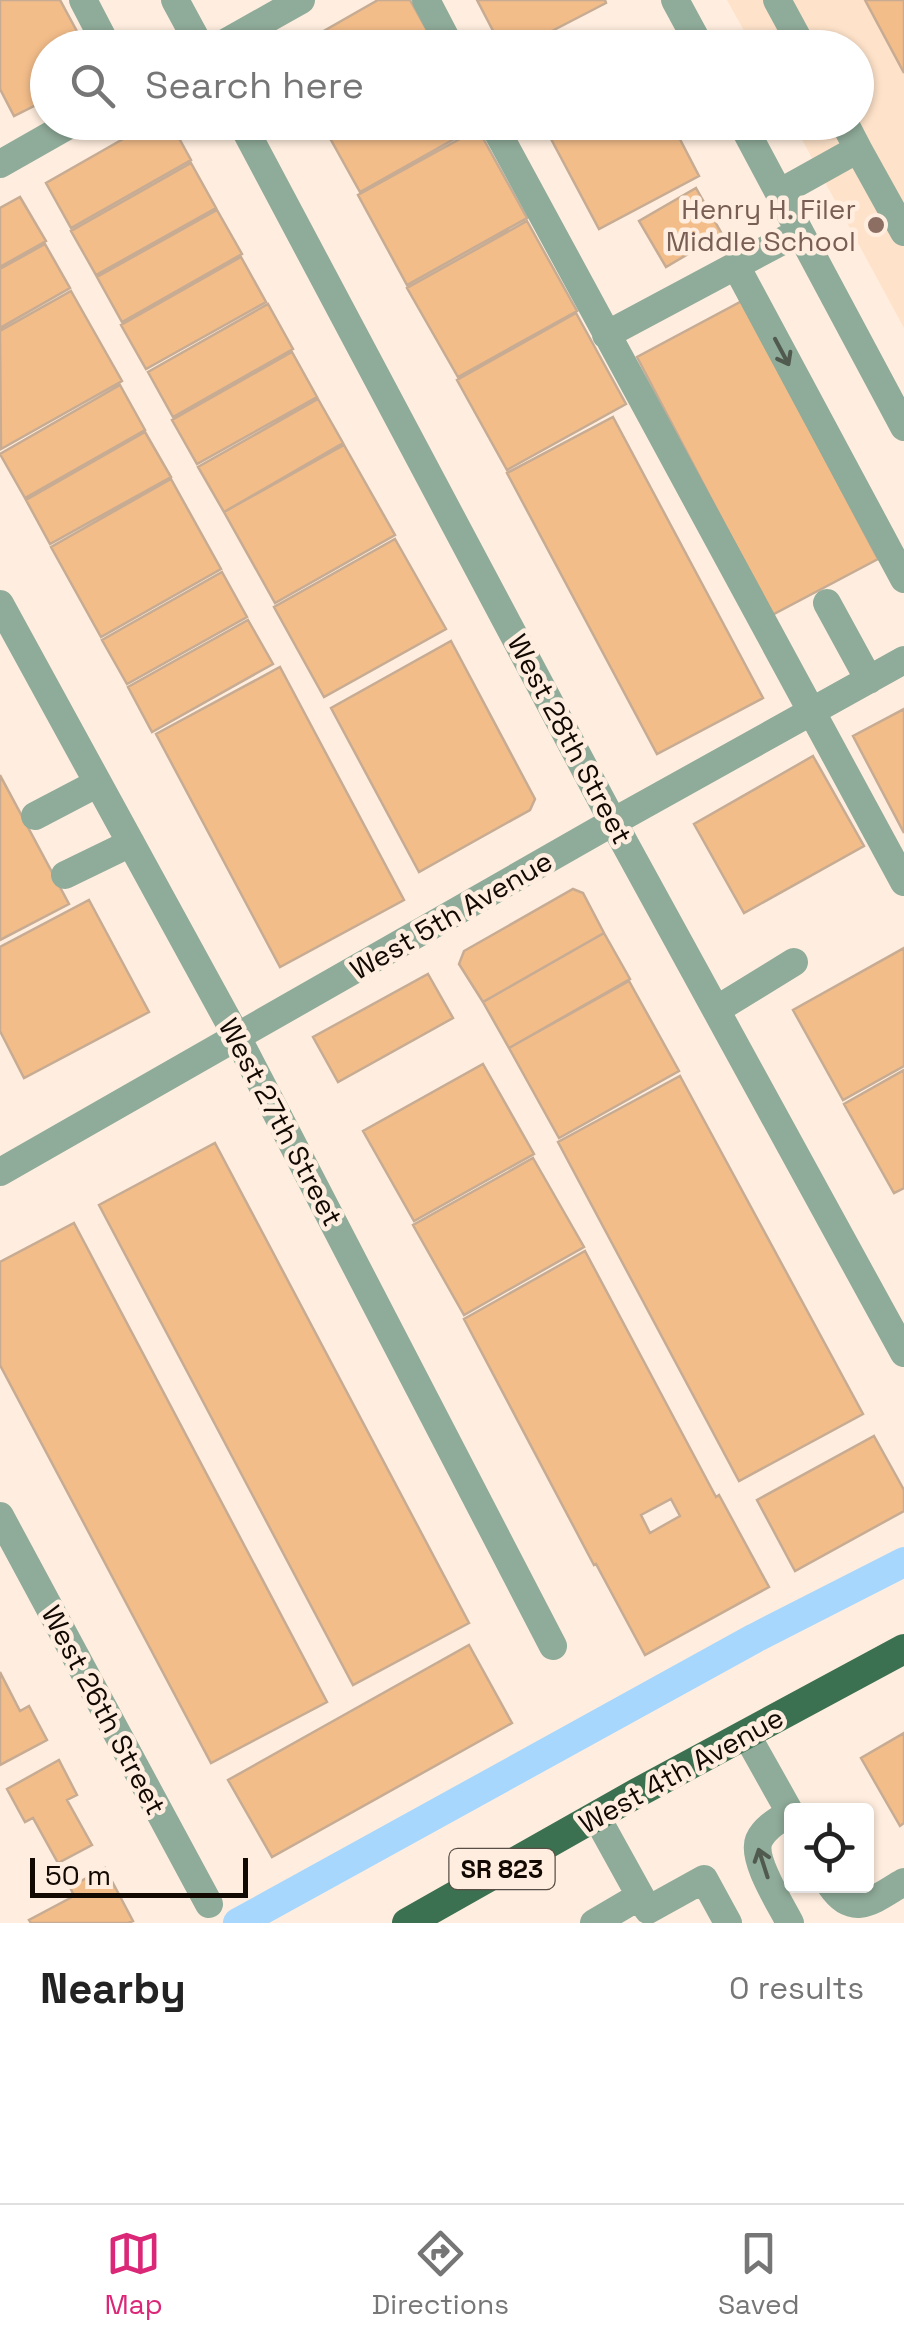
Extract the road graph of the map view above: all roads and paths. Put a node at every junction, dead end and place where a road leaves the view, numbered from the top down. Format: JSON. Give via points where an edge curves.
{"nodes":[{"id":1,"x":83,"y":0,"type":"edge"},
{"id":2,"x":176,"y":0,"type":"edge"},
{"id":3,"x":300,"y":0,"type":"edge"},
{"id":4,"x":426,"y":0,"type":"edge"},
{"id":5,"x":675,"y":0,"type":"edge"},
{"id":6,"x":777,"y":0,"type":"edge"},
{"id":7,"x":99,"y":30,"type":"edge"},
{"id":8,"x":192,"y":30,"type":"edge"},
{"id":9,"x":248,"y":30,"type":"edge"},
{"id":10,"x":442,"y":30,"type":"edge"},
{"id":11,"x":691,"y":30,"type":"edge"},
{"id":12,"x":793,"y":30,"type":"edge"},
{"id":13,"x":42,"y":140,"type":"edge"},
{"id":14,"x":251,"y":140,"type":"edge"},
{"id":15,"x":502,"y":140,"type":"edge"},
{"id":16,"x":750,"y":140,"type":"edge"},
{"id":17,"x":853,"y":140,"type":"edge"},
{"id":18,"x":858,"y":149,"type":"junction"},
{"id":19,"x":0,"y":164,"type":"edge"},
{"id":20,"x":779,"y":194,"type":"junction"},
{"id":21,"x":800,"y":232,"type":"junction"},
{"id":22,"x":904,"y":232,"type":"edge"},
{"id":23,"x":736,"y":266,"type":"junction"},
{"id":24,"x":606,"y":335,"type":"junction"},
{"id":25,"x":904,"y":427,"type":"edge"},
{"id":26,"x":904,"y":579,"type":"edge"},
{"id":27,"x":827,"y":603,"type":"dead end"},
{"id":28,"x":0,"y":604,"type":"edge"},
{"id":29,"x":904,"y":660,"type":"edge"},
{"id":30,"x":868,"y":680,"type":"junction"},
{"id":31,"x":810,"y":712,"type":"junction"},
{"id":32,"x":98,"y":783,"type":"junction"},
{"id":33,"x":35,"y":816,"type":"dead end"},
{"id":34,"x":613,"y":822,"type":"junction"},
{"id":35,"x":131,"y":843,"type":"junction"},
{"id":36,"x":65,"y":875,"type":"dead end"},
{"id":37,"x":904,"y":882,"type":"edge"},
{"id":38,"x":794,"y":962,"type":"dead end"},
{"id":39,"x":716,"y":1010,"type":"junction"},
{"id":40,"x":237,"y":1037,"type":"junction"},
{"id":41,"x":0,"y":1172,"type":"edge"},
{"id":42,"x":904,"y":1353,"type":"edge"},
{"id":43,"x":0,"y":1516,"type":"edge"},
{"id":44,"x":553,"y":1646,"type":"dead end"},
{"id":45,"x":904,"y":1649,"type":"edge"},
{"id":46,"x":746,"y":1734,"type":"junction"},
{"id":47,"x":785,"y":1803,"type":"edge"},
{"id":48,"x":596,"y":1816,"type":"junction"},
{"id":49,"x":784,"y":1818,"type":"edge"},
{"id":50,"x":904,"y":1882,"type":"edge"},
{"id":51,"x":835,"y":1893,"type":"edge"},
{"id":52,"x":640,"y":1896,"type":"junction"},
{"id":53,"x":209,"y":1904,"type":"dead end"},
{"id":54,"x":856,"y":1914,"type":"edge"},
{"id":55,"x":406,"y":1923,"type":"edge"},
{"id":56,"x":594,"y":1923,"type":"edge"},
{"id":57,"x":728,"y":1923,"type":"edge"},
{"id":58,"x":790,"y":1923,"type":"edge"}],
"edges":[{"from":1,"to":7,"type":"street"},
{"from":2,"to":8,"type":"street"},
{"from":3,"to":9,"type":"street"},
{"from":4,"to":10,"type":"street"},
{"from":5,"to":11,"type":"street"},
{"from":6,"to":12,"type":"street"},
{"from":13,"to":19,"type":"street"},
{"from":14,"to":34,"type":"street","name":"West 28th Street"},
{"from":15,"to":24,"type":"street"},
{"from":16,"to":20,"type":"street"},
{"from":17,"to":18,"type":"street"},
{"from":18,"to":20,"type":"street"},
{"from":18,"to":22,"type":"street"},
{"from":20,"to":21,"type":"street"},
{"from":21,"to":23,"type":"street"},
{"from":21,"to":25,"type":"street"},
{"from":23,"to":24,"type":"street"},
{"from":23,"to":26,"type":"street","one_way":true},
{"from":24,"to":31,"type":"street"},
{"from":27,"to":30,"type":"street"},
{"from":28,"to":32,"type":"street","name":"West 27th Street"},
{"from":29,"to":30,"type":"street","name":"West 5th Avenue"},
{"from":30,"to":31,"type":"street","name":"West 5th Avenue"},
{"from":31,"to":34,"type":"street","name":"West 5th Avenue"},
{"from":31,"to":37,"type":"street"},
{"from":32,"to":33,"type":"street"},
{"from":32,"to":35,"type":"street","name":"West 27th Street"},
{"from":34,"to":39,"type":"street","name":"West 28th Street"},
{"from":34,"to":40,"type":"street","name":"West 5th Avenue"},
{"from":35,"to":36,"type":"street"},
{"from":35,"to":40,"type":"street","name":"West 27th Street"},
{"from":38,"to":39,"type":"street"},
{"from":39,"to":42,"type":"street","name":"West 28th Street"},
{"from":40,"to":41,"type":"street","name":"West 5th Avenue"},
{"from":40,"to":44,"type":"street","name":"West 27th Street"},
{"from":43,"to":53,"type":"street","name":"West 26th Street"},
{"from":45,"to":46,"type":"main road","name":"West 4th Avenue","number":"SR 823"},
{"from":46,"to":47,"type":"street"},
{"from":46,"to":48,"type":"main road","name":"West 4th Avenue","number":"SR 823"},
{"from":48,"to":52,"type":"street"},
{"from":48,"to":55,"type":"main road","name":"West 4th Avenue","number":"SR 823"},
{"from":58,"to":49,"type":"street","one_way":true,"via":[[757,1852],[769,1827]]},
{"from":50,"to":54,"type":"street"},
{"from":51,"to":54,"type":"street"},
{"from":52,"to":56,"type":"street"},
{"from":52,"to":57,"type":"street","via":[[648,1910],[704,1879]]}]}
